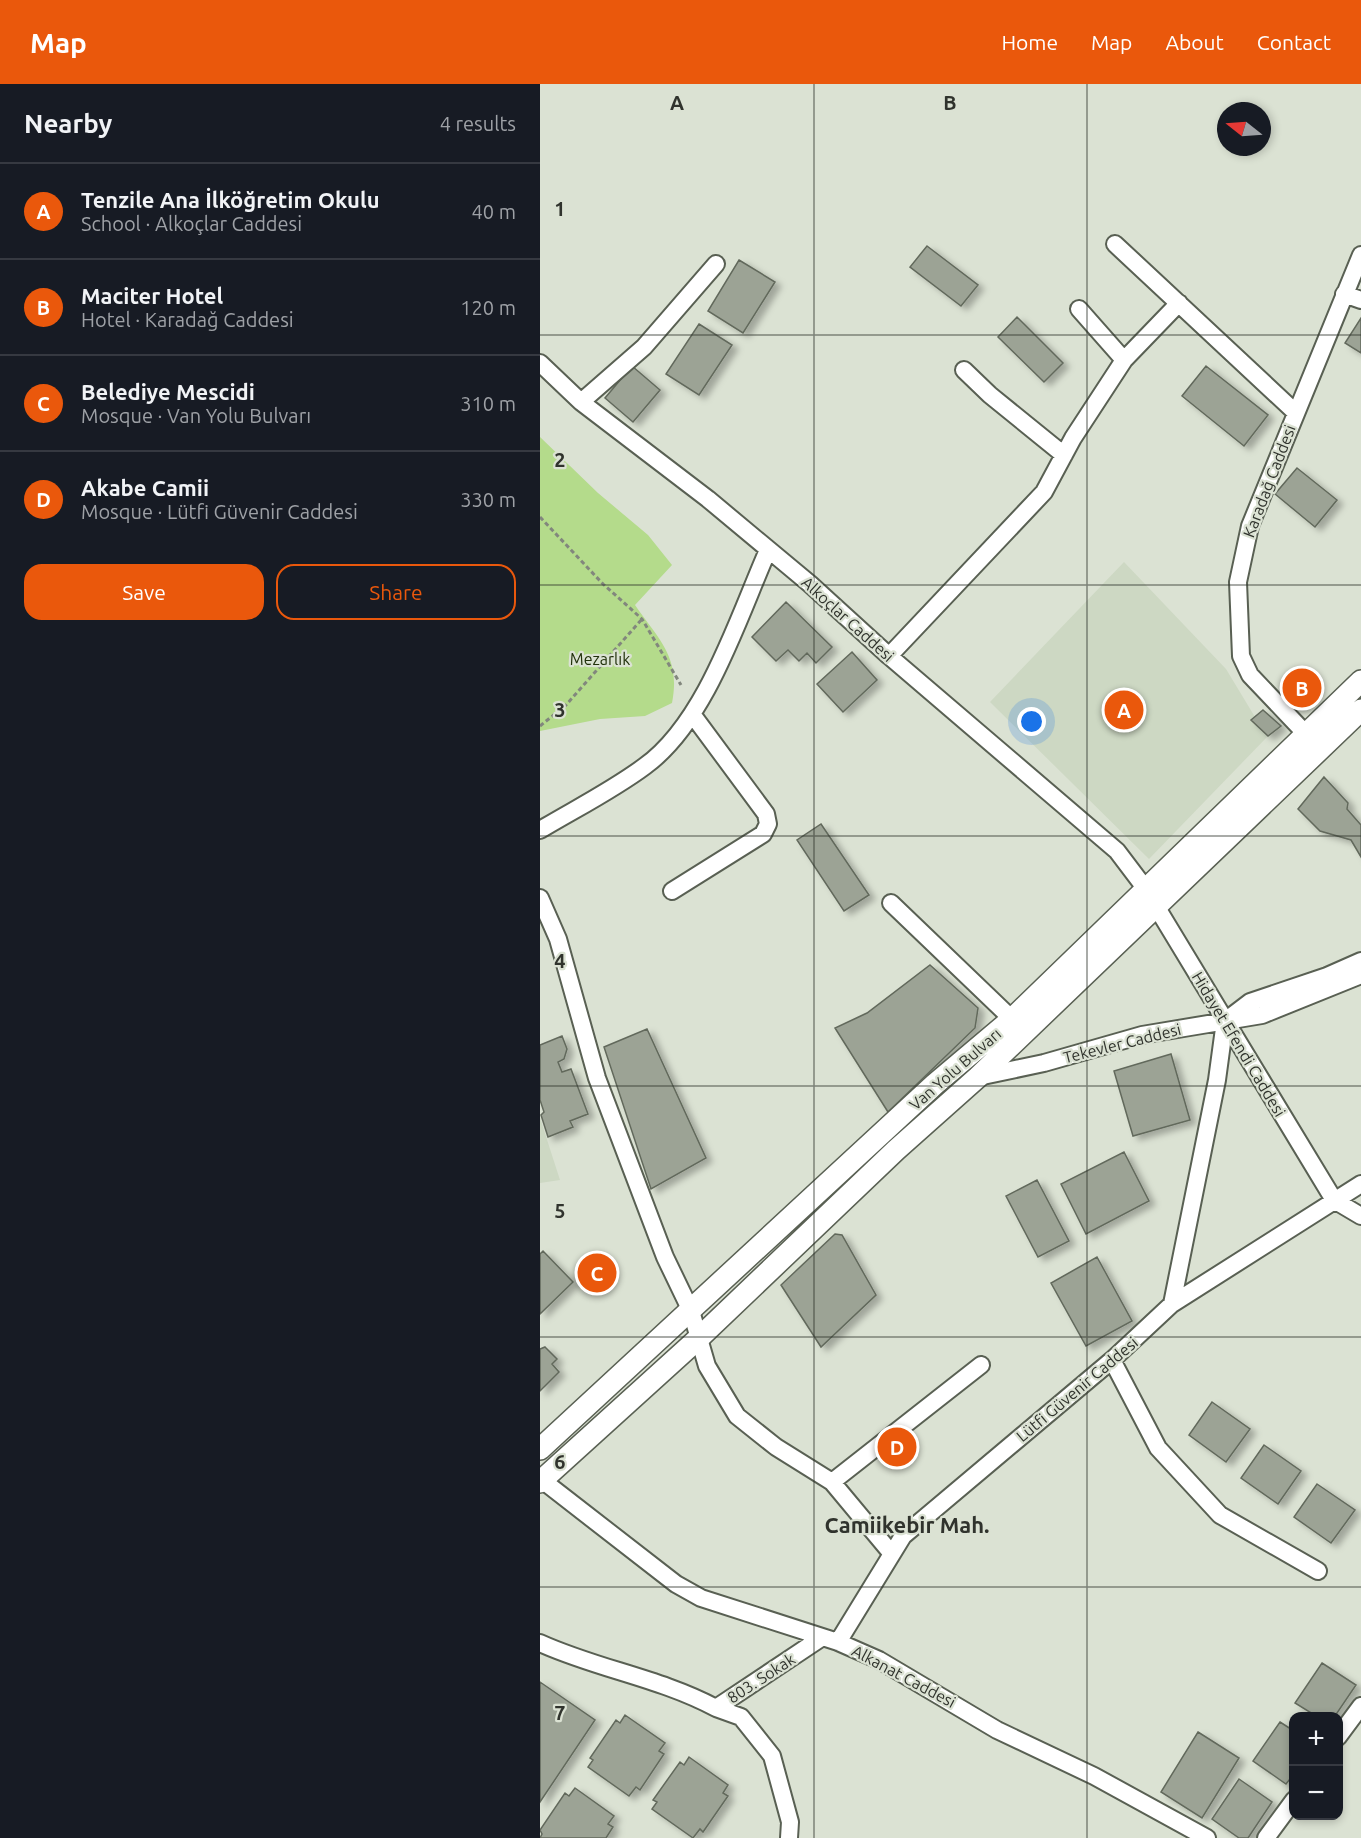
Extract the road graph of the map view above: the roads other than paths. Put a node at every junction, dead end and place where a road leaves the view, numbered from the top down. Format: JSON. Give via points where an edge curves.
{"nodes":[{"id":1,"x":1115,"y":244,"type":"dead end"},
{"id":2,"x":1361,"y":255,"type":"edge"},
{"id":3,"x":716,"y":264,"type":"dead end"},
{"id":4,"x":1344,"y":294,"type":"junction"},
{"id":5,"x":1361,"y":300,"type":"edge"},
{"id":6,"x":1179,"y":303,"type":"junction"},
{"id":7,"x":1079,"y":309,"type":"dead end"},
{"id":8,"x":1124,"y":360,"type":"junction"},
{"id":9,"x":540,"y":363,"type":"edge"},
{"id":10,"x":964,"y":370,"type":"dead end"},
{"id":11,"x":581,"y":402,"type":"junction"},
{"id":12,"x":1295,"y":412,"type":"junction"},
{"id":13,"x":1064,"y":455,"type":"junction"},
{"id":14,"x":768,"y":550,"type":"junction"},
{"id":15,"x":889,"y":656,"type":"junction"},
{"id":16,"x":1361,"y":681,"type":"edge"},
{"id":17,"x":1361,"y":710,"type":"edge"},
{"id":18,"x":692,"y":714,"type":"junction"},
{"id":19,"x":1305,"y":733,"type":"junction"},
{"id":20,"x":540,"y":830,"type":"edge"},
{"id":21,"x":672,"y":891,"type":"dead end"},
{"id":22,"x":1149,"y":897,"type":"junction"},
{"id":23,"x":540,"y":898,"type":"edge"},
{"id":24,"x":891,"y":903,"type":"dead end"},
{"id":25,"x":1361,"y":961,"type":"edge"},
{"id":26,"x":1361,"y":975,"type":"edge"},
{"id":27,"x":1012,"y":1019,"type":"junction"},
{"id":28,"x":1226,"y":1020,"type":"junction"},
{"id":29,"x":978,"y":1077,"type":"junction"},
{"id":30,"x":1361,"y":1184,"type":"edge"},
{"id":31,"x":1334,"y":1200,"type":"junction"},
{"id":32,"x":1361,"y":1216,"type":"edge"},
{"id":33,"x":1172,"y":1304,"type":"junction"},
{"id":34,"x":691,"y":1311,"type":"junction"},
{"id":35,"x":700,"y":1337,"type":"junction"},
{"id":36,"x":1112,"y":1360,"type":"junction"},
{"id":37,"x":981,"y":1365,"type":"dead end"},
{"id":38,"x":540,"y":1449,"type":"edge"},
{"id":39,"x":541,"y":1481,"type":"edge"},
{"id":40,"x":832,"y":1482,"type":"junction"},
{"id":41,"x":892,"y":1554,"type":"junction"},
{"id":42,"x":1318,"y":1571,"type":"dead end"},
{"id":43,"x":821,"y":1638,"type":"junction"},
{"id":44,"x":838,"y":1642,"type":"junction"},
{"id":45,"x":540,"y":1643,"type":"edge"},
{"id":46,"x":1361,"y":1706,"type":"edge"},
{"id":47,"x":716,"y":1708,"type":"junction"},
{"id":48,"x":1343,"y":1730,"type":"edge"},
{"id":49,"x":1289,"y":1806,"type":"edge"},
{"id":50,"x":789,"y":1838,"type":"edge"},
{"id":51,"x":1207,"y":1838,"type":"edge"},
{"id":52,"x":1266,"y":1838,"type":"edge"}],
"edges":[{"from":1,"to":6,"type":"street"},
{"from":2,"to":4,"type":"street","name":"Karadağ Caddesi"},
{"from":3,"to":11,"type":"street","via":[[644,347]]},
{"from":4,"to":5,"type":"street"},
{"from":4,"to":12,"type":"street","name":"Karadağ Caddesi"},
{"from":6,"to":8,"type":"street"},
{"from":6,"to":12,"type":"street"},
{"from":7,"to":8,"type":"street"},
{"from":8,"to":13,"type":"street"},
{"from":9,"to":11,"type":"street","name":"Alkoçlar Caddesi"},
{"from":10,"to":13,"type":"street"},
{"from":11,"to":14,"type":"street","name":"Alkoçlar Caddesi"},
{"from":12,"to":19,"type":"street","name":"Karadağ Caddesi","via":[[1250,526],[1238,582],[1238,625],[1241,656],[1250,675]]},
{"from":13,"to":15,"type":"street","via":[[1044,492]]},
{"from":14,"to":15,"type":"street","name":"Alkoçlar Caddesi"},
{"from":14,"to":18,"type":"street","via":[[707,689]]},
{"from":15,"to":22,"type":"street","name":"Alkoçlar Caddesi","via":[[1117,851]]},
{"from":16,"to":19,"type":"main road","name":"Van Yolu Bulvarı"},
{"from":17,"to":22,"type":"main road"},
{"from":18,"to":20,"type":"street","via":[[681,733],[646,766]]},
{"from":18,"to":21,"type":"street","via":[[766,814],[768,825],[763,834]]},
{"from":19,"to":22,"type":"main road","name":"Van Yolu Bulvarı"},
{"from":22,"to":27,"type":"main road","name":"Van Yolu Bulvarı"},
{"from":22,"to":28,"type":"street","name":"Hidayet Efendi Caddesi"},
{"from":22,"to":29,"type":"main road"},
{"from":23,"to":34,"type":"street","via":[[558,939],[597,1078],[665,1257]]},
{"from":24,"to":27,"type":"street"},
{"from":25,"to":28,"type":"street","name":"Tekevler Caddesi","via":[[1250,1002]]},
{"from":26,"to":28,"type":"street","via":[[1262,1015]]},
{"from":27,"to":34,"type":"main road","name":"Van Yolu Bulvarı","via":[[935,1084]]},
{"from":28,"to":29,"type":"street","name":"Tekevler Caddesi","via":[[1142,1035]]},
{"from":28,"to":31,"type":"street","name":"Hidayet Efendi Caddesi"},
{"from":28,"to":33,"type":"street"},
{"from":29,"to":35,"type":"main road","via":[[896,1149]]},
{"from":30,"to":31,"type":"street","name":"Lütfi Güvenir Caddesi"},
{"from":31,"to":32,"type":"street"},
{"from":31,"to":33,"type":"street","name":"Lütfi Güvenir Caddesi"},
{"from":33,"to":36,"type":"street","name":"Lütfi Güvenir Caddesi"},
{"from":34,"to":35,"type":"street"},
{"from":34,"to":38,"type":"main road","name":"Van Yolu Bulvarı"},
{"from":35,"to":39,"type":"main road"},
{"from":35,"to":40,"type":"street","via":[[707,1366],[737,1416],[776,1447]]},
{"from":36,"to":41,"type":"street","name":"Lütfi Güvenir Caddesi","via":[[911,1530]]},
{"from":36,"to":42,"type":"street","via":[[1158,1448],[1220,1515]]},
{"from":37,"to":40,"type":"street"},
{"from":39,"to":43,"type":"street","name":"Alkanat Caddesi","via":[[676,1584]]},
{"from":40,"to":41,"type":"street"},
{"from":41,"to":44,"type":"street","name":"Lütfi Güvenir Caddesi"},
{"from":43,"to":44,"type":"street","name":"Alkanat Caddesi"},
{"from":43,"to":47,"type":"street","name":"803. Sokak"},
{"from":44,"to":51,"type":"street","name":"Alkanat Caddesi","via":[[879,1660],[997,1730],[1094,1776]]},
{"from":45,"to":47,"type":"street","via":[[566,1655],[672,1687]]},
{"from":46,"to":48,"type":"street"},
{"from":47,"to":50,"type":"street","name":"803. Sokak","via":[[741,1717],[772,1756],[790,1822]]},
{"from":49,"to":52,"type":"street"}]}
